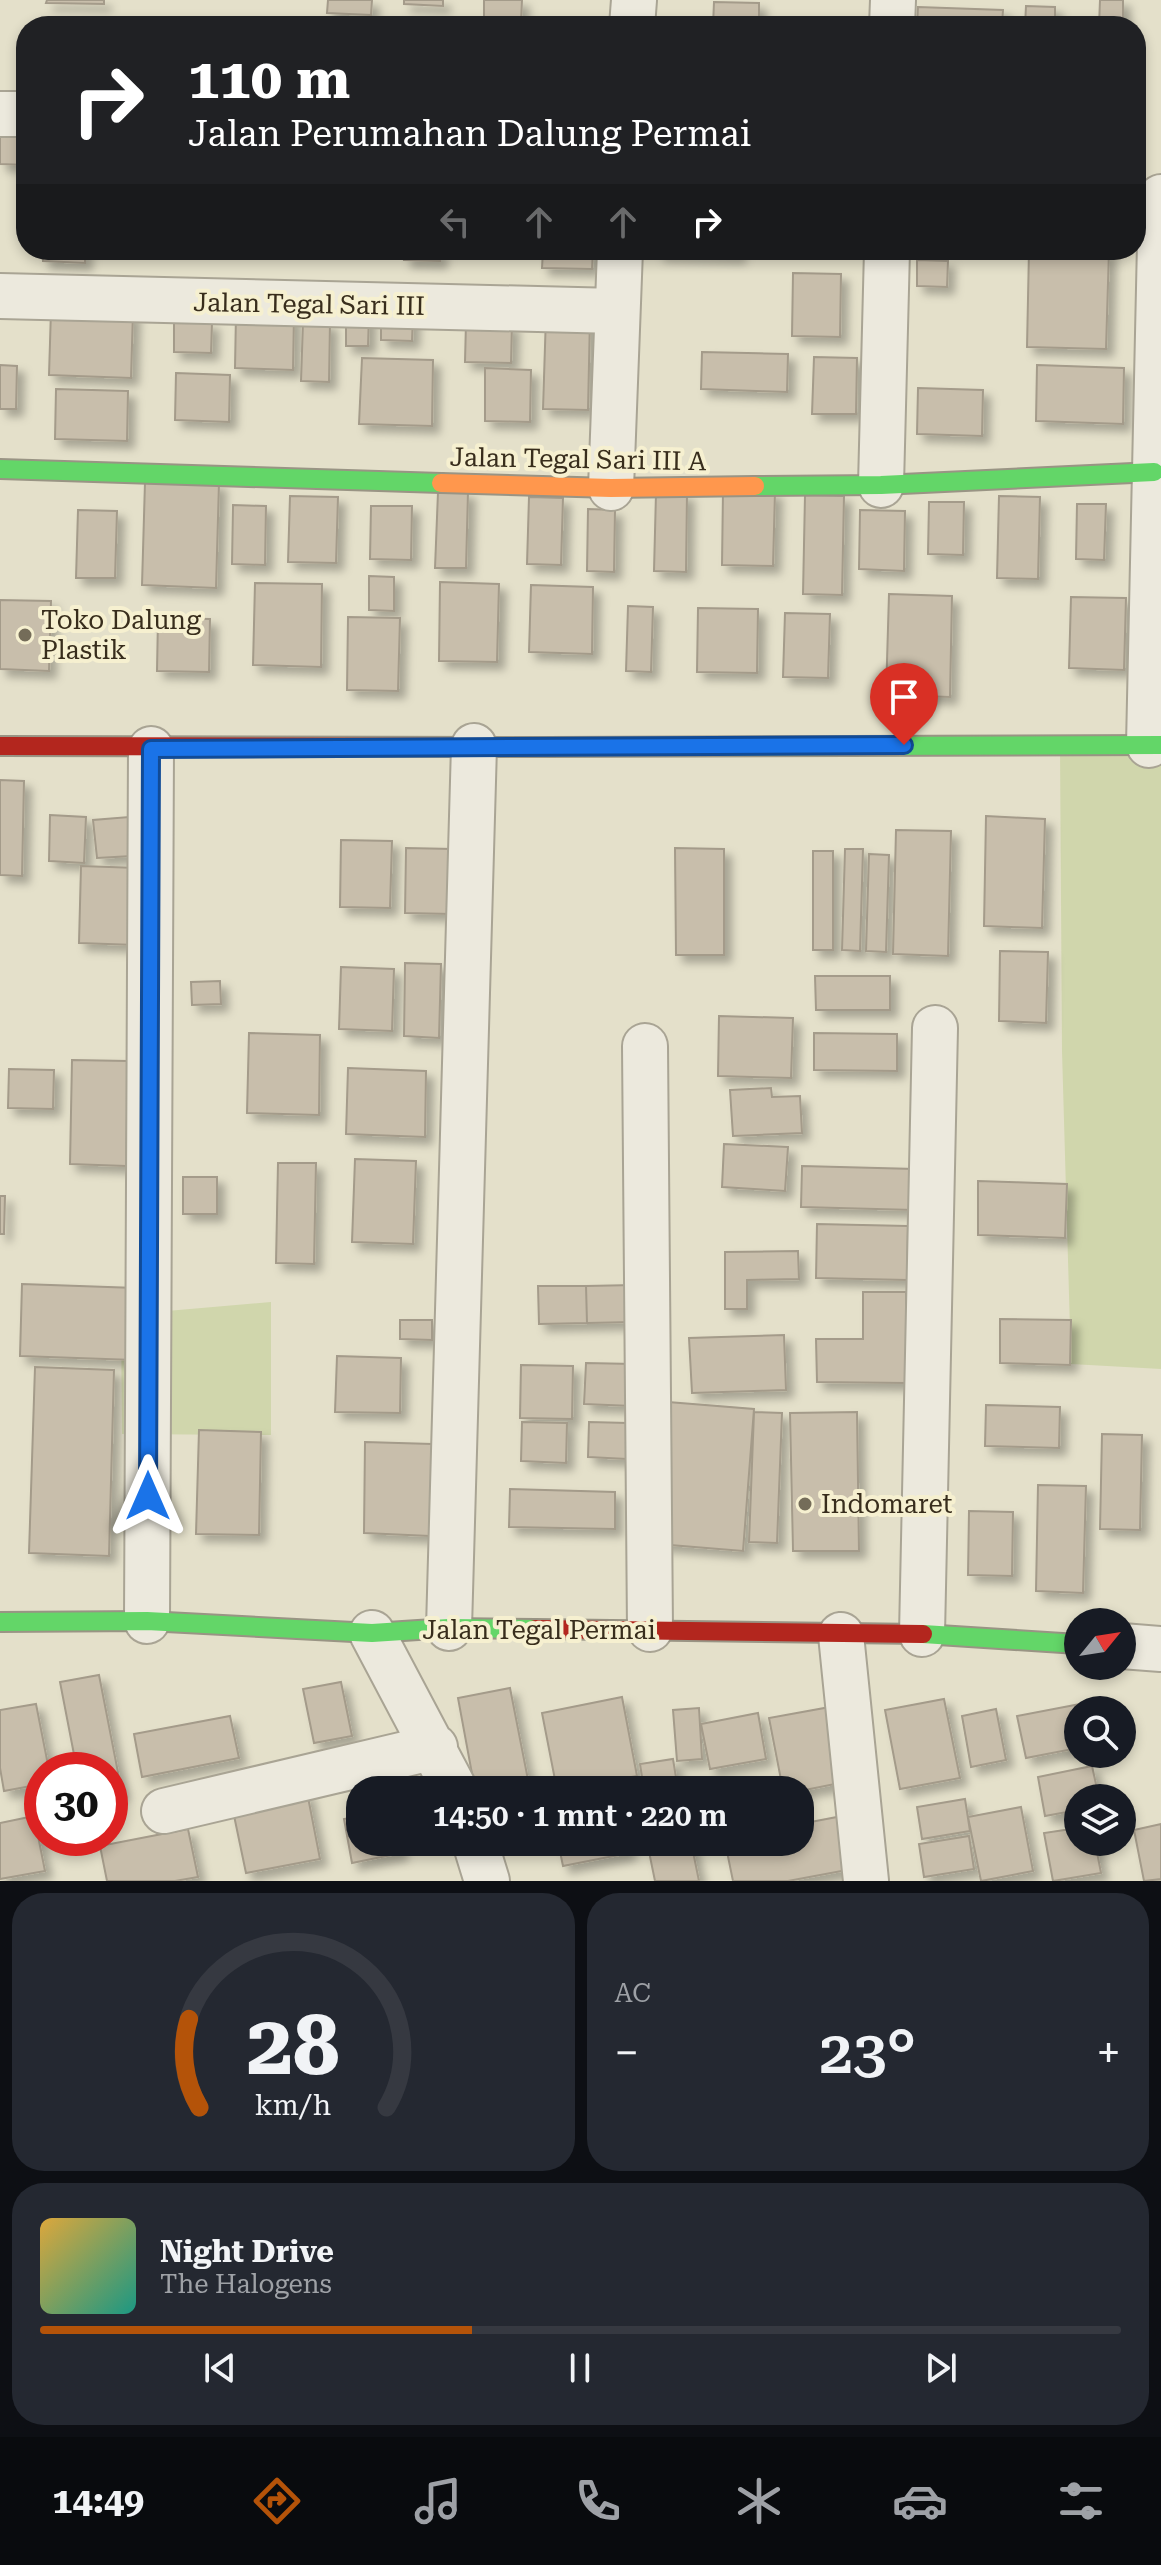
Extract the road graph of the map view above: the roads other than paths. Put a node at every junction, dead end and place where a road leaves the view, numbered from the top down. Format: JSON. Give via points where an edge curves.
{"nodes":[{"id":1,"x":1161,"y":197,"type":"edge"},
{"id":2,"x":620,"y":260,"type":"edge"},
{"id":3,"x":887,"y":260,"type":"edge"},
{"id":4,"x":0,"y":296,"type":"edge"},
{"id":5,"x":617,"y":311,"type":"junction"},
{"id":6,"x":0,"y":469,"type":"edge"},
{"id":7,"x":1154,"y":472,"type":"junction"},
{"id":8,"x":881,"y":485,"type":"junction"},
{"id":9,"x":611,"y":488,"type":"junction"},
{"id":10,"x":1155,"y":745,"type":"edge"},
{"id":11,"x":0,"y":746,"type":"edge"},
{"id":12,"x":474,"y":746,"type":"junction"},
{"id":13,"x":151,"y":749,"type":"junction"},
{"id":14,"x":935,"y":1028,"type":"dead end"},
{"id":15,"x":645,"y":1046,"type":"dead end"},
{"id":16,"x":147,"y":1621,"type":"junction"},
{"id":17,"x":0,"y":1622,"type":"edge"},
{"id":18,"x":449,"y":1628,"type":"junction"},
{"id":19,"x":650,"y":1629,"type":"junction"},
{"id":20,"x":372,"y":1633,"type":"junction"},
{"id":21,"x":922,"y":1634,"type":"junction"},
{"id":22,"x":841,"y":1635,"type":"junction"},
{"id":23,"x":1064,"y":1643,"type":"edge"},
{"id":24,"x":1136,"y":1647,"type":"edge"},
{"id":25,"x":1161,"y":1649,"type":"edge"},
{"id":26,"x":435,"y":1747,"type":"junction"},
{"id":27,"x":448,"y":1776,"type":"edge"},
{"id":28,"x":164,"y":1811,"type":"dead end"},
{"id":29,"x":479,"y":1856,"type":"edge"},
{"id":30,"x":487,"y":1881,"type":"edge"},
{"id":31,"x":866,"y":1881,"type":"edge"}],
"edges":[{"from":1,"to":7,"type":"street"},
{"from":2,"to":5,"type":"street"},
{"from":3,"to":8,"type":"street"},
{"from":4,"to":5,"type":"street","name":"Jalan Tegal Sari III"},
{"from":5,"to":9,"type":"street"},
{"from":6,"to":9,"type":"street","name":"Jalan Tegal Sari III A"},
{"from":7,"to":8,"type":"street","name":"Jalan Tegal Sari III A"},
{"from":7,"to":10,"type":"street"},
{"from":8,"to":9,"type":"street","name":"Jalan Tegal Sari III A"},
{"from":10,"to":12,"type":"street"},
{"from":11,"to":13,"type":"street"},
{"from":12,"to":13,"type":"street"},
{"from":12,"to":18,"type":"street"},
{"from":13,"to":16,"type":"street"},
{"from":14,"to":21,"type":"street"},
{"from":15,"to":19,"type":"street"},
{"from":16,"to":17,"type":"street","name":"Jalan Tegal Permai"},
{"from":16,"to":20,"type":"street","name":"Jalan Tegal Permai"},
{"from":18,"to":19,"type":"street","name":"Jalan Tegal Permai"},
{"from":18,"to":20,"type":"street","name":"Jalan Tegal Permai"},
{"from":19,"to":22,"type":"street","name":"Jalan Tegal Permai"},
{"from":20,"to":26,"type":"street"},
{"from":21,"to":22,"type":"street","name":"Jalan Tegal Permai"},
{"from":21,"to":23,"type":"street","name":"Jalan Tegal Permai"},
{"from":22,"to":31,"type":"street"},
{"from":24,"to":25,"type":"street"},
{"from":26,"to":27,"type":"street"},
{"from":26,"to":28,"type":"street"},
{"from":29,"to":30,"type":"street"}]}
